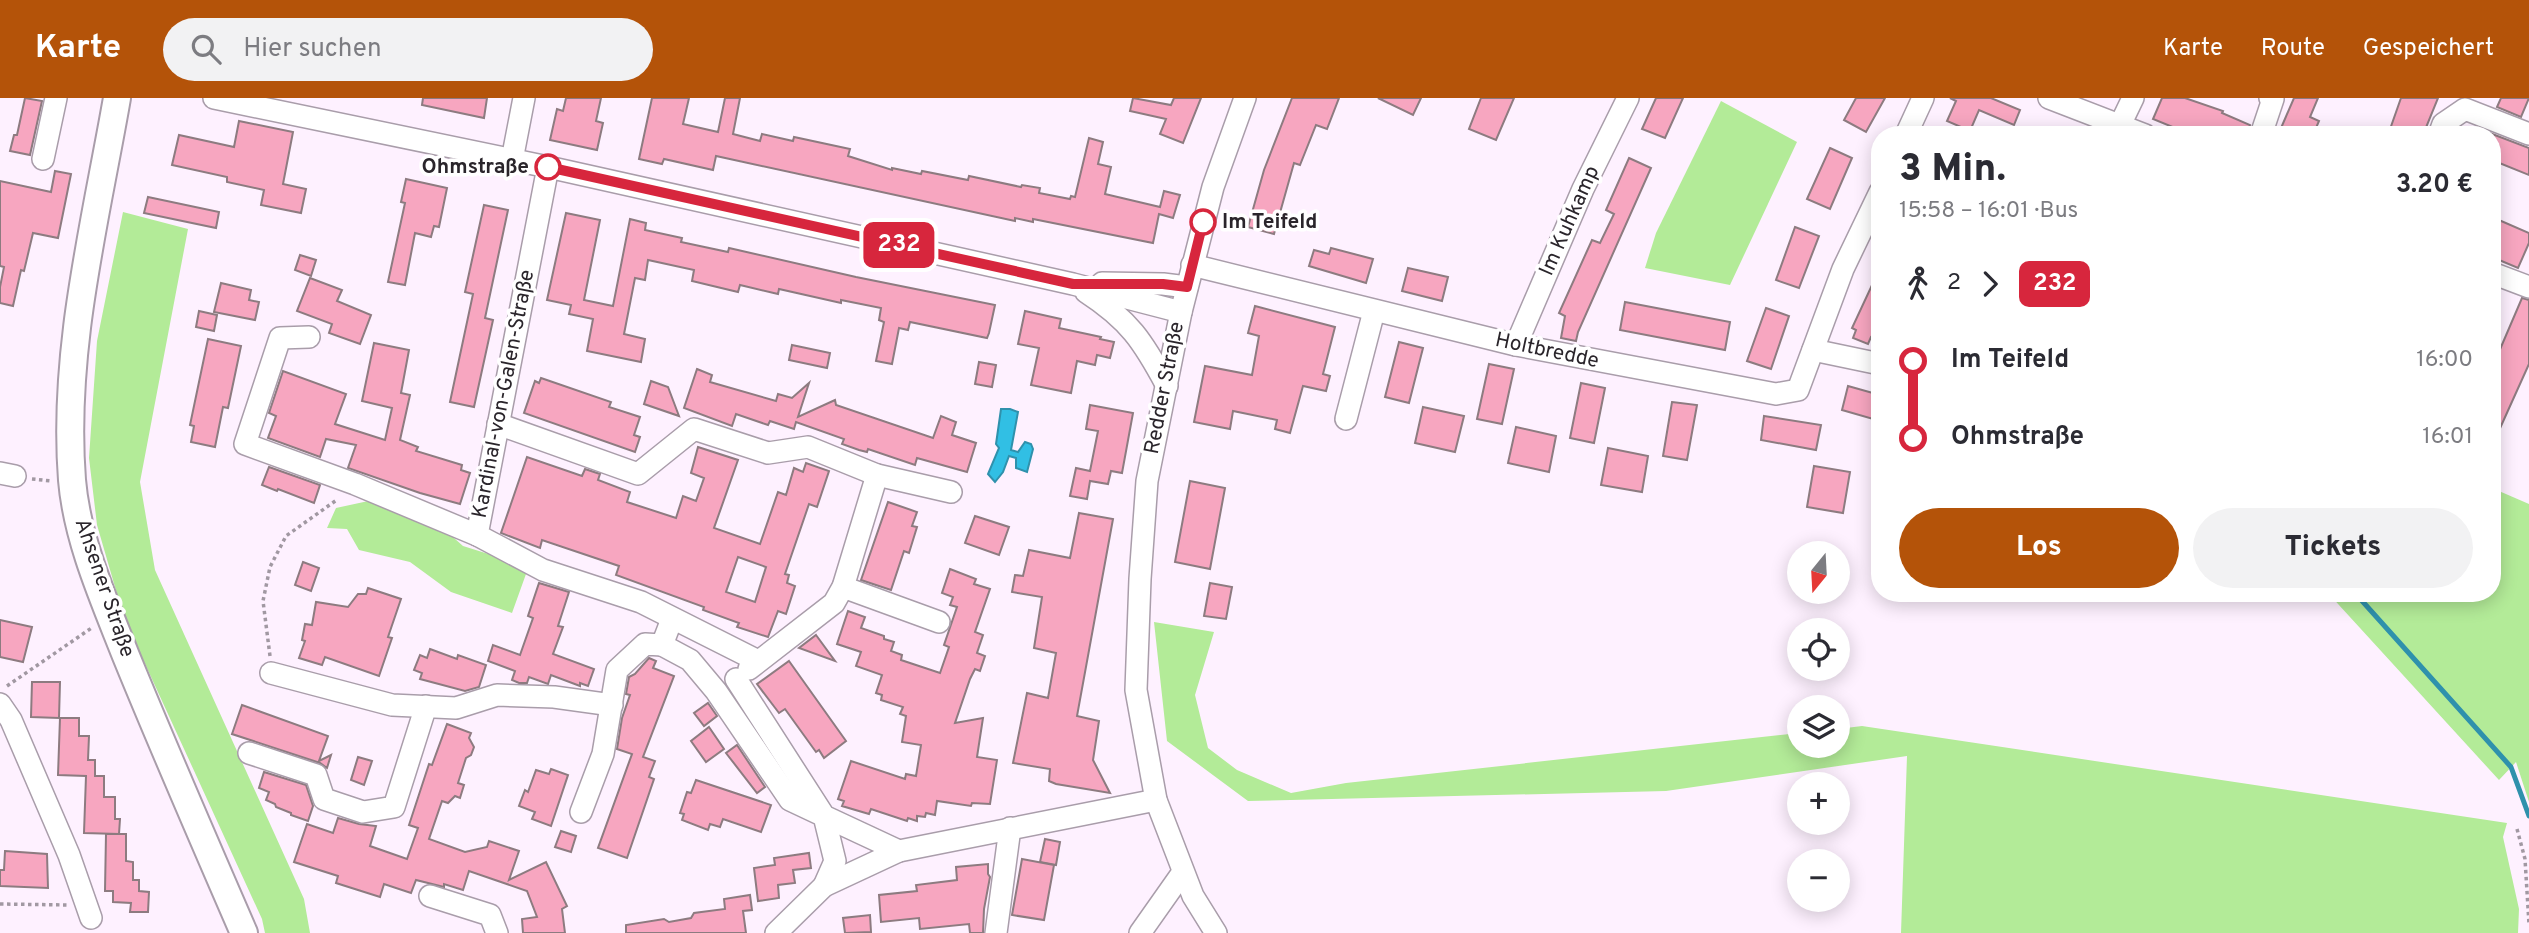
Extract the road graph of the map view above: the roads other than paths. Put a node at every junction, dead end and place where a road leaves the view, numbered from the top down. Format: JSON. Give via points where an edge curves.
{"nodes":[{"id":1,"x":57,"y":98,"type":"edge"},
{"id":2,"x":117,"y":98,"type":"edge"},
{"id":3,"x":214,"y":98,"type":"edge"},
{"id":4,"x":524,"y":98,"type":"edge"},
{"id":5,"x":1245,"y":98,"type":"edge"},
{"id":6,"x":1628,"y":98,"type":"edge"},
{"id":7,"x":1923,"y":98,"type":"edge"},
{"id":8,"x":2049,"y":98,"type":"edge"},
{"id":9,"x":2133,"y":98,"type":"edge"},
{"id":10,"x":2270,"y":98,"type":"edge"},
{"id":11,"x":2472,"y":104,"type":"edge"},
{"id":12,"x":2120,"y":125,"type":"joint"},
{"id":13,"x":1910,"y":126,"type":"edge"},
{"id":14,"x":2264,"y":126,"type":"edge"},
{"id":15,"x":2442,"y":126,"type":"edge"},
{"id":16,"x":2529,"y":134,"type":"edge"},
{"id":17,"x":43,"y":159,"type":"dead end"},
{"id":18,"x":512,"y":160,"type":"junction"},
{"id":19,"x":548,"y":167,"type":"junction"},
{"id":20,"x":1871,"y":211,"type":"edge"},
{"id":21,"x":1192,"y":265,"type":"junction"},
{"id":22,"x":2501,"y":276,"type":"edge"},
{"id":23,"x":1073,"y":284,"type":"junction"},
{"id":24,"x":1187,"y":287,"type":"junction"},
{"id":25,"x":2529,"y":287,"type":"edge"},
{"id":26,"x":1374,"y":311,"type":"junction"},
{"id":27,"x":1181,"y":312,"type":"junction"},
{"id":28,"x":309,"y":337,"type":"dead end"},
{"id":29,"x":1516,"y":345,"type":"junction"},
{"id":30,"x":1813,"y":350,"type":"junction"},
{"id":31,"x":1871,"y":362,"type":"edge"},
{"id":32,"x":1167,"y":386,"type":"junction"},
{"id":33,"x":1346,"y":419,"type":"dead end"},
{"id":34,"x":498,"y":424,"type":"junction"},
{"id":35,"x":877,"y":475,"type":"junction"},
{"id":36,"x":951,"y":492,"type":"dead end"},
{"id":37,"x":477,"y":535,"type":"junction"},
{"id":38,"x":842,"y":587,"type":"junction"},
{"id":39,"x":672,"y":620,"type":"junction"},
{"id":40,"x":939,"y":622,"type":"dead end"},
{"id":41,"x":662,"y":645,"type":"junction"},
{"id":42,"x":758,"y":661,"type":"junction"},
{"id":43,"x":271,"y":673,"type":"road end"},
{"id":44,"x":736,"y":679,"type":"junction"},
{"id":45,"x":716,"y":691,"type":"junction"},
{"id":46,"x":0,"y":704,"type":"edge"},
{"id":47,"x":612,"y":705,"type":"junction"},
{"id":48,"x":426,"y":706,"type":"junction"},
{"id":49,"x":249,"y":753,"type":"dead end"},
{"id":50,"x":1156,"y":800,"type":"junction"},
{"id":51,"x":580,"y":812,"type":"dead end"},
{"id":52,"x":824,"y":816,"type":"junction"},
{"id":53,"x":1010,"y":828,"type":"junction"},
{"id":54,"x":899,"y":851,"type":"junction"},
{"id":55,"x":1183,"y":872,"type":"junction"},
{"id":56,"x":824,"y":886,"type":"junction"},
{"id":57,"x":429,"y":896,"type":"dead end"},
{"id":58,"x":89,"y":911,"type":"road end"},
{"id":59,"x":244,"y":933,"type":"edge"},
{"id":60,"x":497,"y":933,"type":"edge"},
{"id":61,"x":776,"y":933,"type":"edge"},
{"id":62,"x":996,"y":933,"type":"edge"},
{"id":63,"x":1140,"y":933,"type":"edge"},
{"id":64,"x":1216,"y":933,"type":"edge"}],
"edges":[{"from":1,"to":17,"type":"street"},
{"from":2,"to":59,"type":"main road","name":"Ahsener Straße","via":[[77,319],[70,401],[72,482],[84,542],[110,615]]},
{"from":3,"to":18,"type":"street","name":"Redder Straße"},
{"from":4,"to":18,"type":"street"},
{"from":5,"to":21,"type":"street","via":[[1213,187]]},
{"from":6,"to":29,"type":"street","name":"Im Kuhkamp"},
{"from":7,"to":13,"type":"street"},
{"from":8,"to":12,"type":"street"},
{"from":9,"to":12,"type":"street"},
{"from":10,"to":14,"type":"street"},
{"from":11,"to":15,"type":"street"},
{"from":11,"to":16,"type":"street"},
{"from":18,"to":19,"type":"street","name":"Redder Straße"},
{"from":19,"to":23,"type":"street","name":"Redder Straße"},
{"from":19,"to":34,"type":"street","name":"Kardinal-von-Galen-Straße"},
{"from":20,"to":30,"type":"street"},
{"from":21,"to":24,"type":"street"},
{"from":21,"to":26,"type":"street","name":"Holtbredde"},
{"from":22,"to":25,"type":"street"},
{"from":23,"to":24,"type":"street"},
{"from":23,"to":27,"type":"street","name":"Redder Straße"},
{"from":23,"to":32,"type":"street","via":[[1126,321],[1146,346]]},
{"from":24,"to":27,"type":"street"},
{"from":26,"to":29,"type":"street","name":"Holtbredde"},
{"from":26,"to":33,"type":"street"},
{"from":27,"to":32,"type":"street","name":"Redder Straße"},
{"from":28,"to":37,"type":"street","via":[[280,338],[245,444]]},
{"from":29,"to":30,"type":"street","name":"Holtbredde","via":[[1776,394],[1798,390]]},
{"from":30,"to":31,"type":"street"},
{"from":32,"to":50,"type":"street","name":"Redder Straße","via":[[1147,481],[1136,690]]},
{"from":34,"to":35,"type":"street","via":[[638,474],[694,429],[768,453],[808,447]]},
{"from":34,"to":37,"type":"street","name":"Kardinal-von-Galen-Straße"},
{"from":35,"to":36,"type":"street"},
{"from":35,"to":38,"type":"street"},
{"from":37,"to":39,"type":"street","name":"Kardinal-von-Galen-Straße","via":[[543,570],[641,602]]},
{"from":38,"to":40,"type":"street"},
{"from":38,"to":42,"type":"street","via":[[834,603]]},
{"from":39,"to":41,"type":"street"},
{"from":39,"to":42,"type":"street","name":"Kardinal-von-Galen-Straße"},
{"from":41,"to":45,"type":"street","via":[[690,660]]},
{"from":41,"to":47,"type":"street","via":[[645,644],[617,670]]},
{"from":42,"to":44,"type":"street"},
{"from":43,"to":48,"type":"street","via":[[392,705]]},
{"from":44,"to":45,"type":"street"},
{"from":44,"to":52,"type":"street"},
{"from":45,"to":52,"type":"street","via":[[790,800]]},
{"from":46,"to":58,"type":"street","via":[[64,843]]},
{"from":47,"to":48,"type":"street","via":[[497,695],[456,708]]},
{"from":47,"to":51,"type":"street","via":[[603,754]]},
{"from":48,"to":49,"type":"street","via":[[394,807],[363,812],[324,799],[316,775]]},
{"from":50,"to":53,"type":"street"},
{"from":50,"to":55,"type":"street","name":"Redder Straße"},
{"from":52,"to":54,"type":"street"},
{"from":52,"to":56,"type":"street","via":[[835,861]]},
{"from":53,"to":54,"type":"street"},
{"from":53,"to":62,"type":"street"},
{"from":54,"to":56,"type":"street"},
{"from":55,"to":63,"type":"street"},
{"from":55,"to":64,"type":"street","name":"Redder Straße"},
{"from":56,"to":61,"type":"street"},
{"from":57,"to":60,"type":"street","via":[[490,915]]}]}
